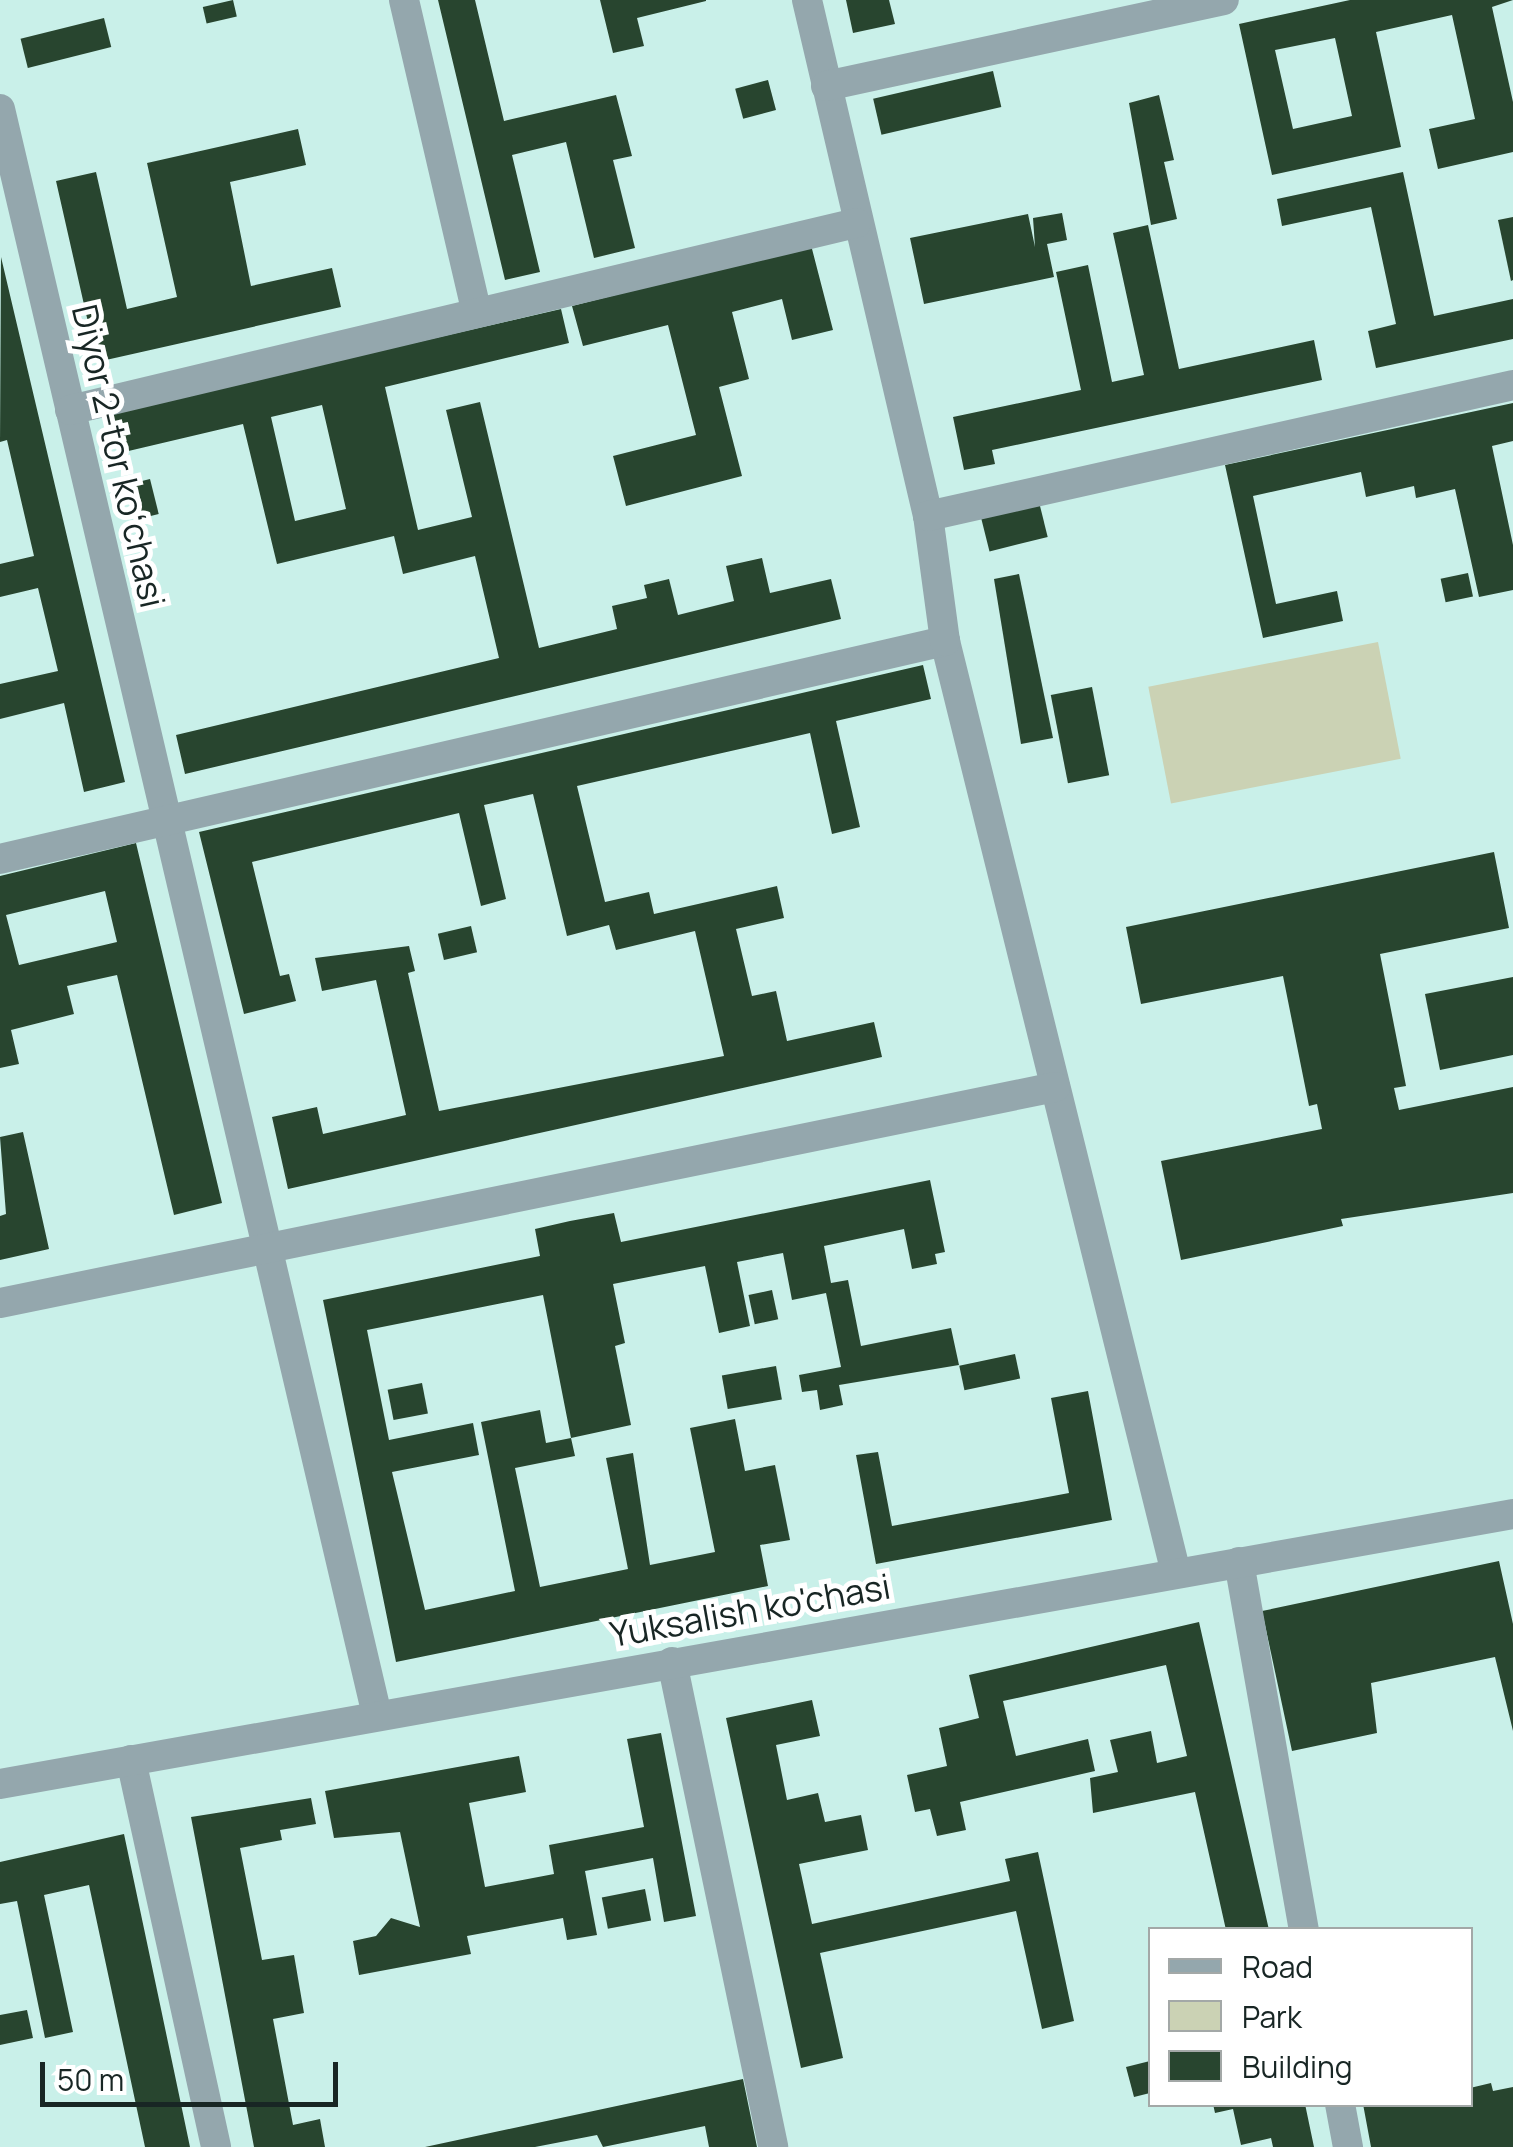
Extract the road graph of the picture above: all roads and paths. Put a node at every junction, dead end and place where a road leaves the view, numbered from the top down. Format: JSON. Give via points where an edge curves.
{"nodes":[{"id":1,"x":404,"y":0,"type":"edge"},
{"id":2,"x":806,"y":0,"type":"edge"},
{"id":3,"x":1224,"y":0,"type":"edge"},
{"id":4,"x":826,"y":86,"type":"junction"},
{"id":5,"x":0,"y":108,"type":"edge"},
{"id":6,"x":856,"y":223,"type":"junction"},
{"id":7,"x":478,"y":313,"type":"junction"},
{"id":8,"x":1513,"y":384,"type":"edge"},
{"id":9,"x":70,"y":410,"type":"junction"},
{"id":10,"x":928,"y":516,"type":"junction"},
{"id":11,"x":945,"y":641,"type":"junction"},
{"id":12,"x":163,"y":821,"type":"junction"},
{"id":13,"x":0,"y":859,"type":"edge"},
{"id":14,"x":1055,"y":1087,"type":"junction"},
{"id":15,"x":265,"y":1250,"type":"junction"},
{"id":16,"x":0,"y":1304,"type":"edge"},
{"id":17,"x":1513,"y":1514,"type":"edge"},
{"id":18,"x":1239,"y":1562,"type":"junction"},
{"id":19,"x":1176,"y":1573,"type":"junction"},
{"id":20,"x":672,"y":1662,"type":"junction"},
{"id":21,"x":377,"y":1714,"type":"junction"},
{"id":22,"x":131,"y":1760,"type":"junction"},
{"id":23,"x":0,"y":1784,"type":"edge"},
{"id":24,"x":1303,"y":1927,"type":"edge"},
{"id":25,"x":1341,"y":2107,"type":"edge"},
{"id":26,"x":216,"y":2147,"type":"edge"},
{"id":27,"x":773,"y":2147,"type":"edge"},
{"id":28,"x":1348,"y":2147,"type":"edge"}],
"edges":[{"from":1,"to":7,"type":"street"},
{"from":2,"to":4,"type":"street"},
{"from":3,"to":4,"type":"street"},
{"from":4,"to":6,"type":"street"},
{"from":5,"to":9,"type":"street","name":"Diyor 2-tor koʻchasi"},
{"from":6,"to":7,"type":"street"},
{"from":6,"to":10,"type":"street"},
{"from":7,"to":9,"type":"street"},
{"from":8,"to":10,"type":"street"},
{"from":9,"to":12,"type":"street","name":"Diyor 2-tor koʻchasi"},
{"from":10,"to":11,"type":"street"},
{"from":11,"to":12,"type":"street"},
{"from":11,"to":14,"type":"street"},
{"from":12,"to":13,"type":"street"},
{"from":12,"to":15,"type":"street","name":"Diyor 2-tor koʻchasi"},
{"from":14,"to":15,"type":"street"},
{"from":14,"to":19,"type":"street"},
{"from":15,"to":16,"type":"street"},
{"from":15,"to":21,"type":"street","name":"Diyor 2-tor koʻchasi"},
{"from":17,"to":18,"type":"street","name":"Yuksalish ko'chasi"},
{"from":18,"to":19,"type":"street","name":"Yuksalish ko'chasi"},
{"from":18,"to":24,"type":"street"},
{"from":19,"to":20,"type":"street","name":"Yuksalish ko'chasi"},
{"from":20,"to":21,"type":"street","name":"Yuksalish ko'chasi"},
{"from":20,"to":27,"type":"street"},
{"from":21,"to":22,"type":"street","name":"Yuksalish ko'chasi"},
{"from":22,"to":23,"type":"street","name":"Yuksalish ko'chasi"},
{"from":22,"to":26,"type":"street"},
{"from":25,"to":28,"type":"street"}]}
